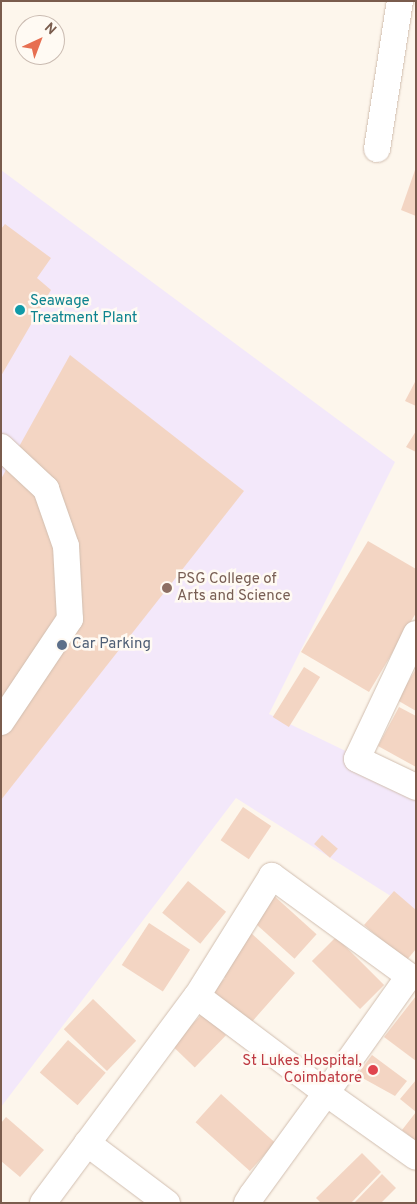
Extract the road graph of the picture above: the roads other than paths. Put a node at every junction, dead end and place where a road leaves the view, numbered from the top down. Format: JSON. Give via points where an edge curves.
{"nodes":[{"id":1,"x":400,"y":1,"type":"edge"},
{"id":2,"x":377,"y":150,"type":"dead end"},
{"id":3,"x":1,"y":447,"type":"edge"},
{"id":4,"x":416,"y":634,"type":"edge"},
{"id":5,"x":1,"y":722,"type":"edge"},
{"id":6,"x":416,"y":787,"type":"edge"},
{"id":7,"x":197,"y":996,"type":"junction"},
{"id":8,"x":326,"y":1093,"type":"junction"},
{"id":9,"x":88,"y":1142,"type":"junction"},
{"id":10,"x":416,"y":1157,"type":"edge"},
{"id":11,"x":43,"y":1203,"type":"edge"},
{"id":12,"x":167,"y":1203,"type":"edge"},
{"id":13,"x":247,"y":1203,"type":"edge"}],
"edges":[{"from":1,"to":2,"type":"street"},
{"from":3,"to":5,"type":"street","via":[[46,489],[66,546],[70,619]]},
{"from":4,"to":6,"type":"street","via":[[357,759]]},
{"from":7,"to":8,"type":"street"},
{"from":7,"to":8,"type":"street","via":[[272,876],[409,976]]},
{"from":7,"to":9,"type":"street"},
{"from":8,"to":10,"type":"street"},
{"from":8,"to":13,"type":"street"},
{"from":9,"to":11,"type":"street"},
{"from":9,"to":12,"type":"street"}]}
